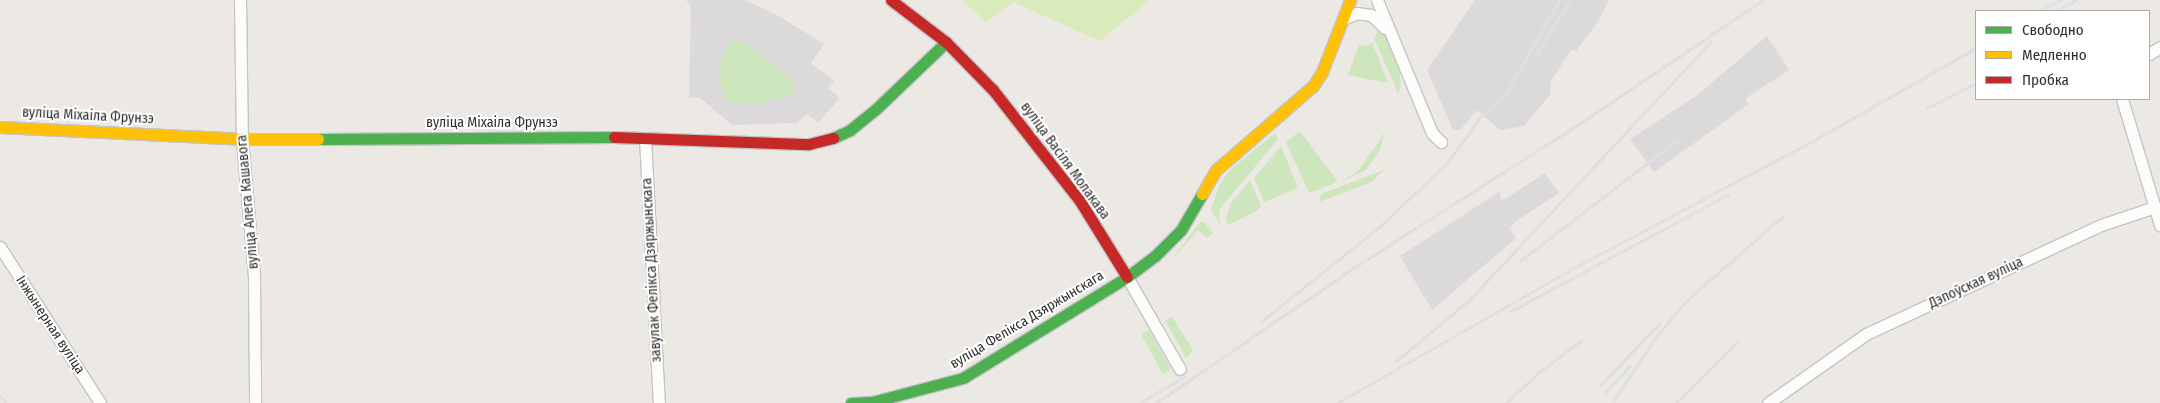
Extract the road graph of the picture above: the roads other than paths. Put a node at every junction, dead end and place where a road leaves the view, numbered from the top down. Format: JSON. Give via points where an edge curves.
{"nodes":[{"id":1,"x":240,"y":0,"type":"edge"},
{"id":2,"x":891,"y":0,"type":"edge"},
{"id":3,"x":1350,"y":0,"type":"edge"},
{"id":4,"x":1377,"y":0,"type":"edge"},
{"id":5,"x":1343,"y":19,"type":"junction"},
{"id":6,"x":1388,"y":31,"type":"junction"},
{"id":7,"x":946,"y":42,"type":"junction"},
{"id":8,"x":2122,"y":100,"type":"edge"},
{"id":9,"x":0,"y":127,"type":"edge"},
{"id":10,"x":645,"y":138,"type":"junction"},
{"id":11,"x":242,"y":139,"type":"junction"},
{"id":12,"x":1442,"y":142,"type":"dead end"},
{"id":13,"x":2155,"y":207,"type":"junction"},
{"id":14,"x":2160,"y":225,"type":"edge"},
{"id":15,"x":0,"y":247,"type":"edge"},
{"id":16,"x":1127,"y":277,"type":"junction"},
{"id":17,"x":1180,"y":369,"type":"dead end"},
{"id":18,"x":100,"y":403,"type":"edge"},
{"id":19,"x":255,"y":403,"type":"edge"},
{"id":20,"x":659,"y":403,"type":"edge"},
{"id":21,"x":852,"y":403,"type":"edge"},
{"id":22,"x":1768,"y":403,"type":"edge"}],
"edges":[{"from":1,"to":11,"type":"street","name":"вуліца Алега Кашавога"},
{"from":2,"to":7,"type":"street","name":"вуліца Васіля Молакава"},
{"from":3,"to":5,"type":"street","name":"вуліца Фелікса Дзяржынскага"},
{"from":4,"to":6,"type":"street"},
{"from":5,"to":6,"type":"street","via":[[1357,13],[1371,15]]},
{"from":5,"to":16,"type":"street","name":"вуліца Фелікса Дзяржынскага","via":[[1313,86],[1216,170],[1173,240]]},
{"from":6,"to":12,"type":"street","via":[[1432,133]]},
{"from":7,"to":10,"type":"street","name":"вуліца Міхаіла Фрунзэ","via":[[876,109],[850,130],[829,140],[786,144]]},
{"from":7,"to":16,"type":"street","name":"вуліца Васіля Молакава","via":[[1029,134],[1080,201]]},
{"from":8,"to":13,"type":"street"},
{"from":9,"to":11,"type":"street","name":"вуліца Міхаіла Фрунзэ"},
{"from":10,"to":11,"type":"street","name":"вуліца Міхаіла Фрунзэ"},
{"from":10,"to":20,"type":"street","name":"завулак Фелікса Дзяржынскага"},
{"from":11,"to":19,"type":"street","name":"вуліца Алега Кашавога","via":[[254,277]]},
{"from":13,"to":14,"type":"street"},
{"from":13,"to":22,"type":"street","name":"Дэпоўская вуліца","via":[[2101,225],[1866,334]]},
{"from":15,"to":18,"type":"street","name":"Інжынерная вуліца"},
{"from":16,"to":17,"type":"street","name":"вуліца Васіля Молакава"},
{"from":16,"to":21,"type":"street","name":"вуліца Фелікса Дзяржынскага","via":[[963,378],[872,402]]}]}
